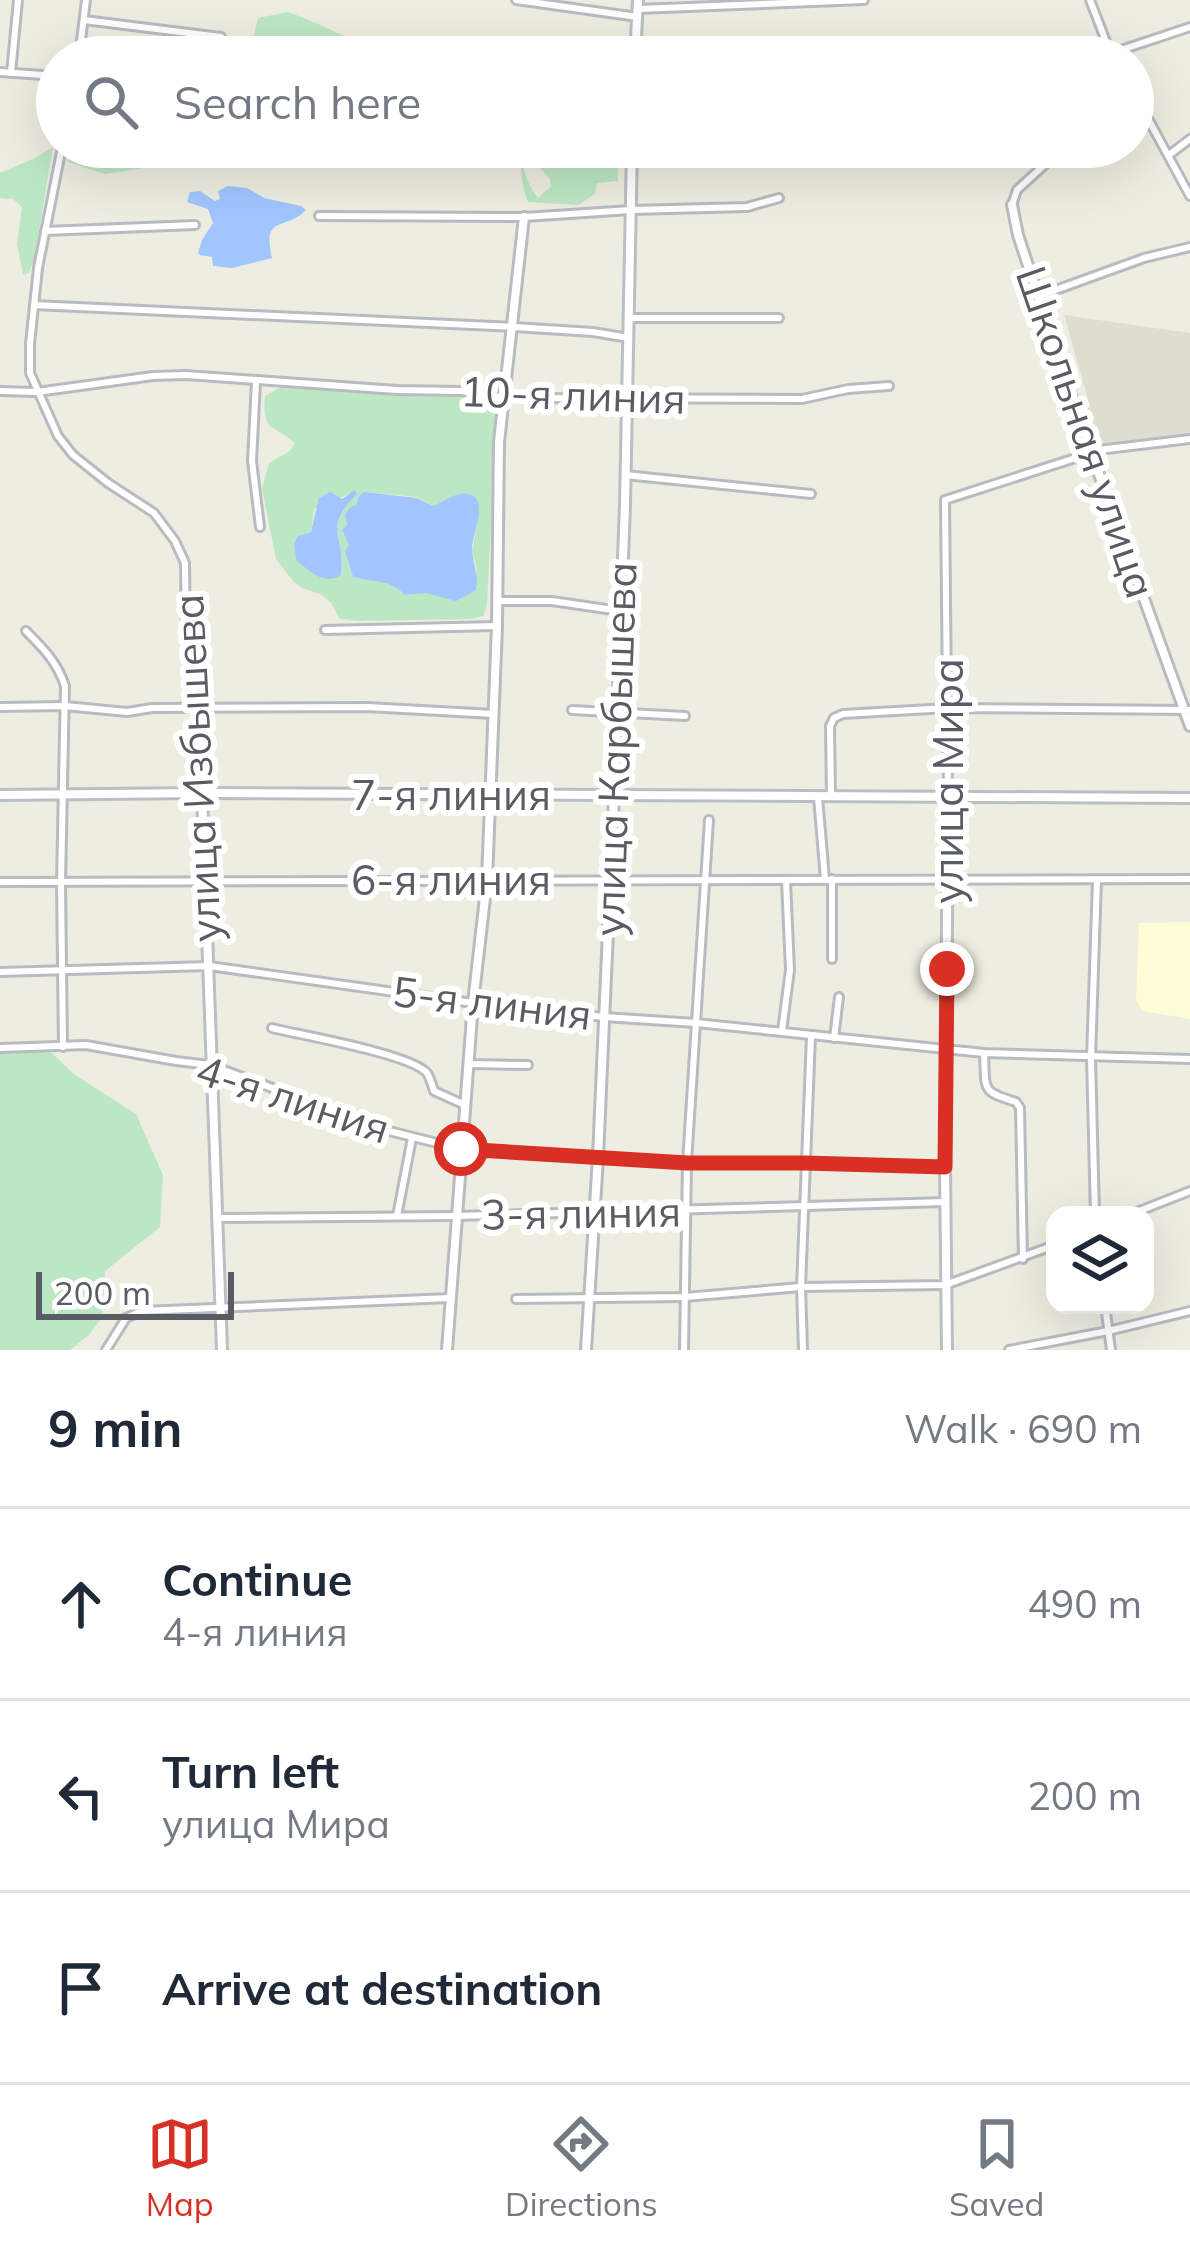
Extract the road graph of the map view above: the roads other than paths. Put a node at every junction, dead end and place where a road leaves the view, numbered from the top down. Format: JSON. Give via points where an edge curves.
{"nodes":[{"id":1,"x":18,"y":0,"type":"edge"},
{"id":2,"x":86,"y":0,"type":"edge"},
{"id":3,"x":516,"y":0,"type":"edge"},
{"id":4,"x":864,"y":0,"type":"edge"},
{"id":5,"x":1090,"y":0,"type":"edge"},
{"id":6,"x":638,"y":9,"type":"edge"},
{"id":7,"x":84,"y":20,"type":"junction"},
{"id":8,"x":1190,"y":27,"type":"edge"},
{"id":9,"x":82,"y":36,"type":"edge"},
{"id":10,"x":213,"y":36,"type":"edge"},
{"id":11,"x":1103,"y":36,"type":"edge"},
{"id":12,"x":1154,"y":39,"type":"edge"},
{"id":13,"x":0,"y":72,"type":"edge"},
{"id":14,"x":11,"y":73,"type":"junction"},
{"id":15,"x":36,"y":75,"type":"edge"},
{"id":16,"x":1154,"y":128,"type":"edge"},
{"id":17,"x":1190,"y":139,"type":"edge"},
{"id":18,"x":1169,"y":155,"type":"junction"},
{"id":19,"x":58,"y":168,"type":"edge"},
{"id":20,"x":632,"y":168,"type":"edge"},
{"id":21,"x":1041,"y":168,"type":"edge"},
{"id":22,"x":1190,"y":196,"type":"edge"},
{"id":23,"x":779,"y":198,"type":"dead end"},
{"id":24,"x":1012,"y":205,"type":"joint"},
{"id":25,"x":631,"y":210,"type":"junction"},
{"id":26,"x":320,"y":216,"type":"dead end"},
{"id":27,"x":524,"y":218,"type":"junction"},
{"id":28,"x":195,"y":224,"type":"dead end"},
{"id":29,"x":45,"y":231,"type":"junction"},
{"id":30,"x":1190,"y":247,"type":"edge"},
{"id":31,"x":1038,"y":296,"type":"junction"},
{"id":32,"x":33,"y":305,"type":"junction"},
{"id":33,"x":629,"y":318,"type":"junction"},
{"id":34,"x":779,"y":318,"type":"dead end"},
{"id":35,"x":514,"y":327,"type":"junction"},
{"id":36,"x":629,"y":338,"type":"junction"},
{"id":37,"x":256,"y":380,"type":"junction"},
{"id":38,"x":889,"y":386,"type":"dead end"},
{"id":39,"x":0,"y":391,"type":"edge"},
{"id":40,"x":37,"y":392,"type":"junction"},
{"id":41,"x":506,"y":398,"type":"junction"},
{"id":42,"x":627,"y":399,"type":"junction"},
{"id":43,"x":1190,"y":439,"type":"edge"},
{"id":44,"x":1090,"y":452,"type":"junction"},
{"id":45,"x":625,"y":475,"type":"junction"},
{"id":46,"x":812,"y":494,"type":"dead end"},
{"id":47,"x":260,"y":527,"type":"dead end"},
{"id":48,"x":495,"y":601,"type":"junction"},
{"id":49,"x":620,"y":610,"type":"junction"},
{"id":50,"x":497,"y":626,"type":"junction"},
{"id":51,"x":325,"y":631,"type":"dead end"},
{"id":52,"x":26,"y":632,"type":"dead end"},
{"id":53,"x":64,"y":706,"type":"junction"},
{"id":54,"x":0,"y":707,"type":"edge"},
{"id":55,"x":948,"y":708,"type":"junction"},
{"id":56,"x":199,"y":709,"type":"junction"},
{"id":57,"x":572,"y":710,"type":"dead end"},
{"id":58,"x":1187,"y":710,"type":"edge"},
{"id":59,"x":616,"y":712,"type":"junction"},
{"id":60,"x":494,"y":714,"type":"junction"},
{"id":61,"x":685,"y":716,"type":"dead end"},
{"id":62,"x":1190,"y":726,"type":"edge"},
{"id":63,"x":202,"y":794,"type":"junction"},
{"id":64,"x":0,"y":795,"type":"edge"},
{"id":65,"x":489,"y":795,"type":"junction"},
{"id":66,"x":62,"y":796,"type":"junction"},
{"id":67,"x":614,"y":796,"type":"junction"},
{"id":68,"x":948,"y":796,"type":"junction"},
{"id":69,"x":818,"y":797,"type":"junction"},
{"id":70,"x":831,"y":797,"type":"junction"},
{"id":71,"x":1190,"y":798,"type":"edge"},
{"id":72,"x":709,"y":820,"type":"dead end"},
{"id":73,"x":828,"y":879,"type":"junction"},
{"id":74,"x":1190,"y":879,"type":"edge"},
{"id":75,"x":206,"y":880,"type":"junction"},
{"id":76,"x":487,"y":880,"type":"junction"},
{"id":77,"x":1096,"y":880,"type":"junction"},
{"id":78,"x":609,"y":881,"type":"junction"},
{"id":79,"x":704,"y":881,"type":"junction"},
{"id":80,"x":786,"y":881,"type":"junction"},
{"id":81,"x":948,"y":881,"type":"junction"},
{"id":82,"x":0,"y":882,"type":"edge"},
{"id":83,"x":61,"y":883,"type":"junction"},
{"id":84,"x":832,"y":959,"type":"dead end"},
{"id":85,"x":208,"y":966,"type":"junction"},
{"id":86,"x":0,"y":972,"type":"edge"},
{"id":87,"x":60,"y":972,"type":"junction"},
{"id":88,"x":839,"y":997,"type":"dead end"},
{"id":89,"x":473,"y":1003,"type":"junction"},
{"id":90,"x":604,"y":1017,"type":"junction"},
{"id":91,"x":696,"y":1023,"type":"junction"},
{"id":92,"x":272,"y":1028,"type":"dead end"},
{"id":93,"x":782,"y":1031,"type":"junction"},
{"id":94,"x":811,"y":1036,"type":"junction"},
{"id":95,"x":834,"y":1038,"type":"junction"},
{"id":96,"x":63,"y":1047,"type":"junction"},
{"id":97,"x":0,"y":1048,"type":"edge"},
{"id":98,"x":948,"y":1049,"type":"junction"},
{"id":99,"x":984,"y":1053,"type":"junction"},
{"id":100,"x":1091,"y":1058,"type":"junction"},
{"id":101,"x":1190,"y":1059,"type":"edge"},
{"id":102,"x":210,"y":1064,"type":"junction"},
{"id":103,"x":468,"y":1064,"type":"junction"},
{"id":104,"x":528,"y":1065,"type":"dead end"},
{"id":105,"x":465,"y":1105,"type":"junction"},
{"id":106,"x":412,"y":1138,"type":"junction"},
{"id":107,"x":461,"y":1149,"type":"junction"},
{"id":108,"x":598,"y":1157,"type":"junction"},
{"id":109,"x":687,"y":1163,"type":"junction"},
{"id":110,"x":805,"y":1163,"type":"junction"},
{"id":111,"x":945,"y":1167,"type":"junction"},
{"id":112,"x":1190,"y":1191,"type":"edge"},
{"id":113,"x":946,"y":1202,"type":"junction"},
{"id":114,"x":805,"y":1206,"type":"junction"},
{"id":115,"x":1094,"y":1206,"type":"edge"},
{"id":116,"x":1152,"y":1206,"type":"edge"},
{"id":117,"x":687,"y":1210,"type":"junction"},
{"id":118,"x":595,"y":1212,"type":"junction"},
{"id":119,"x":397,"y":1216,"type":"junction"},
{"id":120,"x":456,"y":1216,"type":"junction"},
{"id":121,"x":216,"y":1218,"type":"junction"},
{"id":122,"x":1046,"y":1249,"type":"edge"},
{"id":123,"x":1023,"y":1259,"type":"junction"},
{"id":124,"x":945,"y":1285,"type":"junction"},
{"id":125,"x":801,"y":1287,"type":"junction"},
{"id":126,"x":686,"y":1297,"type":"junction"},
{"id":127,"x":450,"y":1298,"type":"junction"},
{"id":128,"x":516,"y":1299,"type":"dead end"},
{"id":129,"x":590,"y":1300,"type":"junction"},
{"id":130,"x":220,"y":1309,"type":"junction"},
{"id":131,"x":1190,"y":1311,"type":"edge"},
{"id":132,"x":1106,"y":1314,"type":"edge"},
{"id":133,"x":1108,"y":1331,"type":"junction"},
{"id":134,"x":106,"y":1350,"type":"edge"},
{"id":135,"x":222,"y":1350,"type":"edge"},
{"id":136,"x":447,"y":1350,"type":"edge"},
{"id":137,"x":586,"y":1350,"type":"edge"},
{"id":138,"x":684,"y":1350,"type":"edge"},
{"id":139,"x":803,"y":1350,"type":"edge"},
{"id":140,"x":947,"y":1350,"type":"edge"},
{"id":141,"x":1009,"y":1350,"type":"edge"},
{"id":142,"x":1111,"y":1350,"type":"edge"}],
"edges":[{"from":1,"to":14,"type":"street"},
{"from":2,"to":7,"type":"street"},
{"from":3,"to":6,"type":"street"},
{"from":4,"to":6,"type":"street"},
{"from":5,"to":11,"type":"street"},
{"from":7,"to":9,"type":"street"},
{"from":7,"to":10,"type":"street"},
{"from":8,"to":12,"type":"street"},
{"from":13,"to":14,"type":"street"},
{"from":14,"to":15,"type":"street"},
{"from":16,"to":18,"type":"street"},
{"from":17,"to":18,"type":"street"},
{"from":18,"to":22,"type":"street"},
{"from":19,"to":29,"type":"street","name":"улица Избышева"},
{"from":20,"to":25,"type":"main road","name":"улица Карбышева"},
{"from":21,"to":24,"type":"street"},
{"from":23,"to":25,"type":"street","via":[[746,207]]},
{"from":24,"to":31,"type":"main road","name":"Школьная улица"},
{"from":25,"to":27,"type":"street"},
{"from":25,"to":33,"type":"main road","name":"улица Карбышева"},
{"from":26,"to":27,"type":"street"},
{"from":27,"to":35,"type":"main road"},
{"from":28,"to":29,"type":"street"},
{"from":29,"to":32,"type":"street","name":"улица Избышева"},
{"from":30,"to":31,"type":"street"},
{"from":31,"to":44,"type":"main road","name":"Школьная улица"},
{"from":32,"to":35,"type":"street"},
{"from":32,"to":40,"type":"street","name":"улица Избышева","via":[[30,373]]},
{"from":33,"to":34,"type":"street"},
{"from":33,"to":36,"type":"main road","name":"улица Карбышева"},
{"from":35,"to":36,"type":"street"},
{"from":35,"to":41,"type":"main road"},
{"from":36,"to":42,"type":"main road","name":"улица Карбышева"},
{"from":37,"to":40,"type":"street","name":"10-я линия","via":[[170,375]]},
{"from":37,"to":41,"type":"street","name":"10-я линия"},
{"from":37,"to":47,"type":"street","via":[[252,461]]},
{"from":38,"to":42,"type":"street","name":"10-я линия","via":[[802,399]]},
{"from":39,"to":40,"type":"street","name":"10-я линия"},
{"from":40,"to":56,"type":"street","name":"улица Избышева","via":[[73,455],[154,513],[175,541]]},
{"from":41,"to":42,"type":"street","name":"10-я линия"},
{"from":41,"to":48,"type":"main road"},
{"from":42,"to":45,"type":"main road","name":"улица Карбышева"},
{"from":43,"to":44,"type":"street"},
{"from":44,"to":55,"type":"street","name":"улица Мира","via":[[946,500]]},
{"from":44,"to":58,"type":"main road","name":"Школьная улица"},
{"from":45,"to":46,"type":"street"},
{"from":45,"to":49,"type":"main road","name":"улица Карбышева"},
{"from":48,"to":49,"type":"street"},
{"from":48,"to":50,"type":"main road"},
{"from":49,"to":59,"type":"main road","name":"улица Карбышева"},
{"from":50,"to":51,"type":"street"},
{"from":50,"to":60,"type":"main road"},
{"from":52,"to":53,"type":"street","via":[[59,668]]},
{"from":53,"to":54,"type":"street"},
{"from":53,"to":56,"type":"street"},
{"from":53,"to":66,"type":"street"},
{"from":55,"to":58,"type":"street"},
{"from":55,"to":68,"type":"street","name":"улица Мира"},
{"from":55,"to":70,"type":"street","via":[[834,718]]},
{"from":56,"to":60,"type":"street"},
{"from":56,"to":63,"type":"street","name":"улица Избышева"},
{"from":57,"to":59,"type":"street"},
{"from":58,"to":62,"type":"main road","name":"Школьная улица"},
{"from":59,"to":61,"type":"street"},
{"from":59,"to":67,"type":"main road","name":"улица Карбышева"},
{"from":60,"to":65,"type":"main road"},
{"from":63,"to":65,"type":"main road","name":"7-я линия"},
{"from":63,"to":66,"type":"main road","name":"7-я линия"},
{"from":63,"to":75,"type":"main road","name":"улица Избышева"},
{"from":64,"to":66,"type":"main road","name":"7-я линия"},
{"from":65,"to":67,"type":"main road","name":"7-я линия"},
{"from":65,"to":76,"type":"main road"},
{"from":66,"to":83,"type":"street"},
{"from":67,"to":69,"type":"main road","name":"7-я линия"},
{"from":67,"to":78,"type":"main road","name":"улица Карбышева"},
{"from":68,"to":70,"type":"main road","name":"7-я линия"},
{"from":68,"to":71,"type":"main road","name":"7-я линия"},
{"from":68,"to":81,"type":"main road","name":"улица Мира"},
{"from":69,"to":70,"type":"main road","name":"7-я линия"},
{"from":69,"to":73,"type":"street"},
{"from":72,"to":79,"type":"street"},
{"from":73,"to":80,"type":"street","name":"6-я линия"},
{"from":73,"to":81,"type":"street","name":"6-я линия"},
{"from":73,"to":84,"type":"street"},
{"from":74,"to":77,"type":"street","name":"6-я линия"},
{"from":75,"to":76,"type":"street","name":"6-я линия"},
{"from":75,"to":83,"type":"street","name":"6-я линия"},
{"from":75,"to":85,"type":"main road","name":"улица Избышева"},
{"from":76,"to":78,"type":"street","name":"6-я линия"},
{"from":76,"to":89,"type":"main road"},
{"from":77,"to":81,"type":"street","name":"6-я линия"},
{"from":77,"to":100,"type":"street"},
{"from":78,"to":79,"type":"street","name":"6-я линия"},
{"from":78,"to":90,"type":"main road","name":"улица Карбышева"},
{"from":79,"to":80,"type":"street","name":"6-я линия"},
{"from":79,"to":91,"type":"street"},
{"from":80,"to":93,"type":"street","via":[[790,970]]},
{"from":81,"to":98,"type":"main road","name":"улица Мира"},
{"from":82,"to":83,"type":"street","name":"6-я линия"},
{"from":83,"to":87,"type":"street"},
{"from":85,"to":87,"type":"street","name":"5-я линия"},
{"from":85,"to":89,"type":"street","name":"5-я линия"},
{"from":85,"to":102,"type":"main road","name":"улица Избышева"},
{"from":86,"to":87,"type":"street","name":"5-я линия"},
{"from":87,"to":96,"type":"street"},
{"from":88,"to":95,"type":"street"},
{"from":89,"to":90,"type":"street","name":"5-я линия"},
{"from":89,"to":103,"type":"main road"},
{"from":90,"to":91,"type":"street","name":"5-я линия"},
{"from":90,"to":108,"type":"main road","name":"улица Карбышева"},
{"from":91,"to":93,"type":"street","name":"5-я линия"},
{"from":91,"to":109,"type":"street"},
{"from":92,"to":105,"type":"street","via":[[351,1042],[416,1066],[434,1091]]},
{"from":93,"to":94,"type":"street","name":"5-я линия"},
{"from":94,"to":95,"type":"street","name":"5-я линия"},
{"from":94,"to":110,"type":"street"},
{"from":95,"to":98,"type":"street","name":"5-я линия"},
{"from":96,"to":97,"type":"street","name":"4-я линия"},
{"from":96,"to":102,"type":"street","name":"4-я линия"},
{"from":98,"to":99,"type":"street","name":"5-я линия"},
{"from":98,"to":111,"type":"main road","name":"улица Мира"},
{"from":99,"to":100,"type":"street","name":"5-я линия"},
{"from":99,"to":123,"type":"street","via":[[990,1093],[1020,1108]]},
{"from":100,"to":101,"type":"street","name":"5-я линия"},
{"from":100,"to":115,"type":"street"},
{"from":102,"to":106,"type":"street","name":"4-я линия"},
{"from":102,"to":121,"type":"main road","name":"улица Избышева"},
{"from":103,"to":104,"type":"street"},
{"from":103,"to":105,"type":"main road"},
{"from":105,"to":107,"type":"main road"},
{"from":106,"to":107,"type":"street","name":"4-я линия"},
{"from":106,"to":119,"type":"street"},
{"from":107,"to":108,"type":"street","name":"4-я линия"},
{"from":107,"to":120,"type":"main road"},
{"from":108,"to":109,"type":"street","name":"4-я линия"},
{"from":108,"to":118,"type":"main road","name":"улица Карбышева"},
{"from":109,"to":110,"type":"street","name":"4-я линия"},
{"from":109,"to":117,"type":"street"},
{"from":110,"to":111,"type":"street","name":"4-я линия"},
{"from":110,"to":114,"type":"street"},
{"from":111,"to":113,"type":"main road","name":"улица Мира"},
{"from":112,"to":116,"type":"street"},
{"from":113,"to":114,"type":"street","name":"3-я линия"},
{"from":113,"to":124,"type":"main road","name":"улица Мира"},
{"from":114,"to":117,"type":"street","name":"3-я линия"},
{"from":114,"to":125,"type":"street"},
{"from":117,"to":118,"type":"street","name":"3-я линия"},
{"from":117,"to":126,"type":"street"},
{"from":118,"to":120,"type":"street","name":"3-я линия"},
{"from":118,"to":129,"type":"main road","name":"улица Карбышева"},
{"from":119,"to":120,"type":"street","name":"3-я линия"},
{"from":119,"to":121,"type":"street","name":"3-я линия"},
{"from":120,"to":127,"type":"main road"},
{"from":121,"to":130,"type":"main road","name":"улица Избышева"},
{"from":122,"to":123,"type":"street"},
{"from":123,"to":124,"type":"street"},
{"from":124,"to":125,"type":"street"},
{"from":124,"to":140,"type":"main road","name":"улица Мира"},
{"from":125,"to":126,"type":"street"},
{"from":125,"to":139,"type":"street"},
{"from":126,"to":129,"type":"street"},
{"from":126,"to":138,"type":"street"},
{"from":127,"to":130,"type":"street"},
{"from":127,"to":136,"type":"main road"},
{"from":128,"to":129,"type":"street"},
{"from":129,"to":137,"type":"main road","name":"улица Карбышева"},
{"from":130,"to":134,"type":"street","via":[[133,1313]]},
{"from":130,"to":135,"type":"main road","name":"улица Избышева"},
{"from":131,"to":133,"type":"street"},
{"from":132,"to":133,"type":"street"},
{"from":133,"to":141,"type":"street"},
{"from":133,"to":142,"type":"street"}]}
